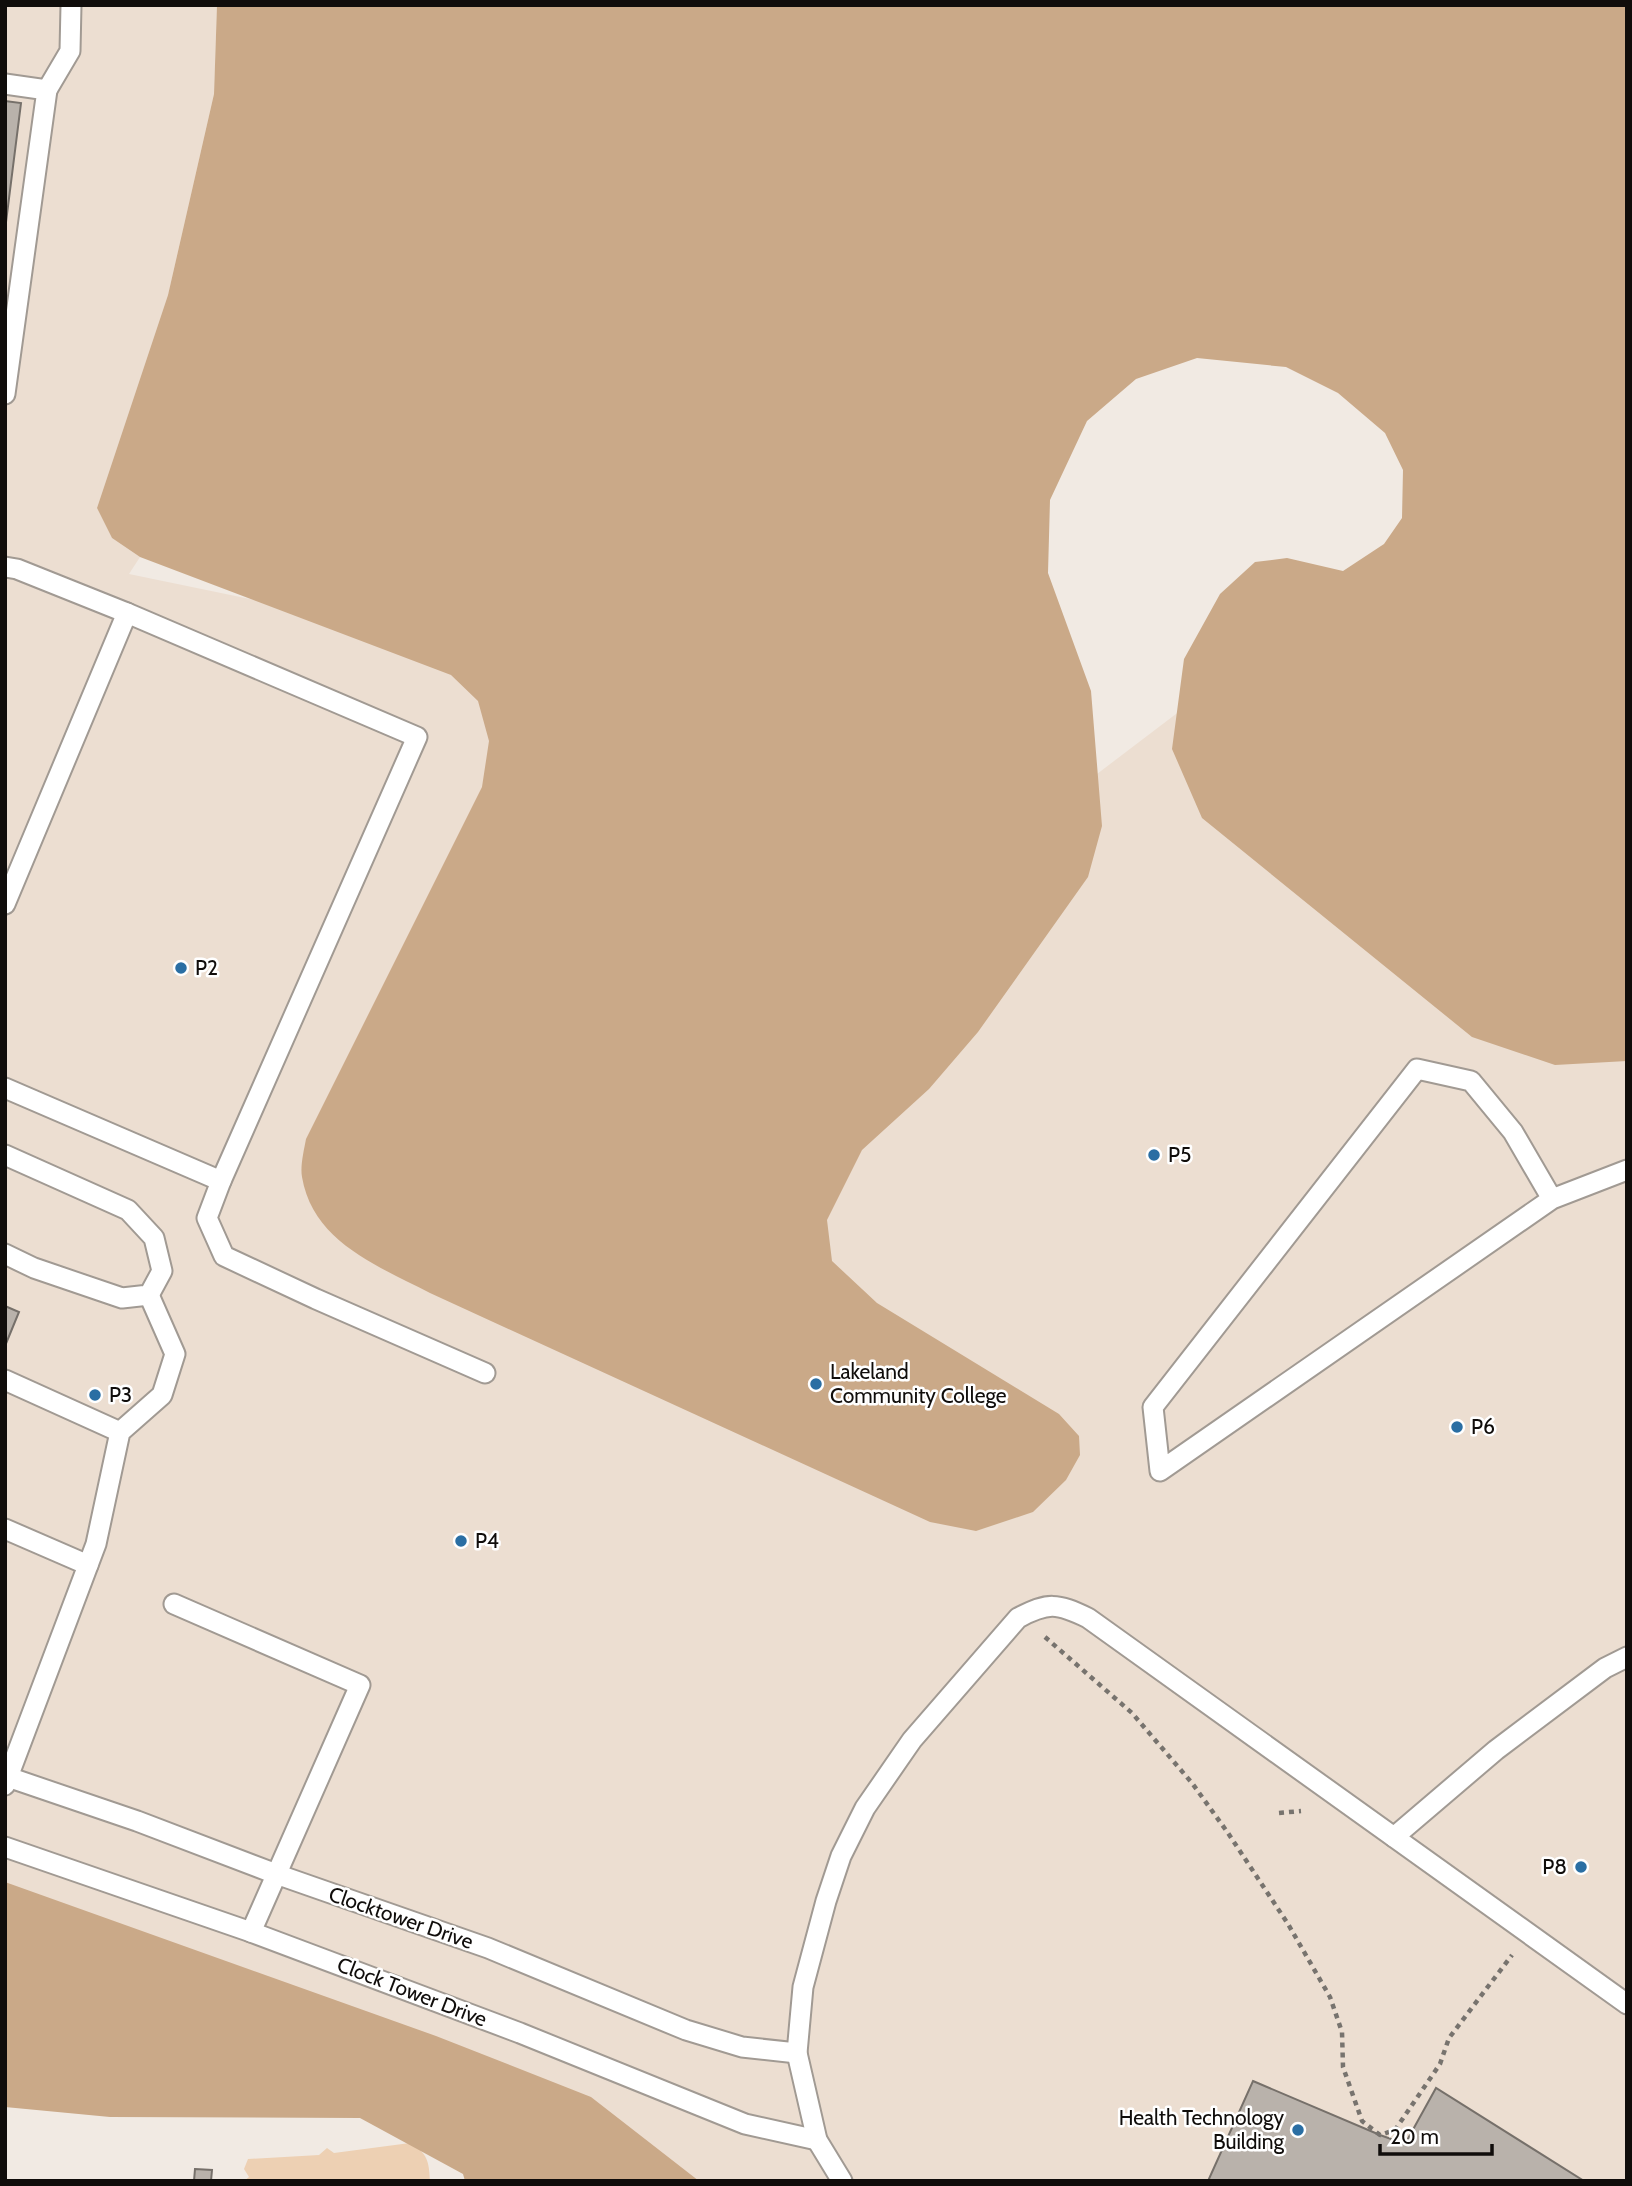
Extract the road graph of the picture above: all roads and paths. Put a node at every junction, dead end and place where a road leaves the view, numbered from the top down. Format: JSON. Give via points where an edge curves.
{"nodes":[{"id":1,"x":71,"y":5,"type":"edge"},
{"id":2,"x":5,"y":84,"type":"edge"},
{"id":3,"x":47,"y":90,"type":"junction"},
{"id":4,"x":5,"y":394,"type":"edge"},
{"id":5,"x":5,"y":567,"type":"edge"},
{"id":6,"x":127,"y":613,"type":"junction"},
{"id":7,"x":5,"y":904,"type":"edge"},
{"id":8,"x":5,"y":1088,"type":"edge"},
{"id":9,"x":5,"y":1155,"type":"edge"},
{"id":10,"x":1627,"y":1170,"type":"edge"},
{"id":11,"x":221,"y":1181,"type":"junction"},
{"id":12,"x":1552,"y":1199,"type":"junction"},
{"id":13,"x":5,"y":1254,"type":"edge"},
{"id":14,"x":149,"y":1296,"type":"junction"},
{"id":15,"x":485,"y":1373,"type":"dead end"},
{"id":16,"x":5,"y":1380,"type":"edge"},
{"id":17,"x":120,"y":1432,"type":"junction"},
{"id":18,"x":5,"y":1529,"type":"edge"},
{"id":19,"x":88,"y":1565,"type":"junction"},
{"id":20,"x":174,"y":1604,"type":"dead end"},
{"id":21,"x":1042,"y":1634,"type":"dead end"},
{"id":22,"x":1627,"y":1657,"type":"edge"},
{"id":23,"x":6,"y":1780,"type":"edge"},
{"id":24,"x":1301,"y":1811,"type":"dead end"},
{"id":25,"x":1279,"y":1813,"type":"dead end"},
{"id":26,"x":1394,"y":1837,"type":"junction"},
{"id":27,"x":5,"y":1847,"type":"edge"},
{"id":28,"x":276,"y":1874,"type":"junction"},
{"id":29,"x":251,"y":1932,"type":"junction"},
{"id":30,"x":1512,"y":1954,"type":"dead end"},
{"id":31,"x":1627,"y":2004,"type":"edge"},
{"id":32,"x":797,"y":2053,"type":"junction"},
{"id":33,"x":817,"y":2140,"type":"junction"},
{"id":34,"x":842,"y":2181,"type":"edge"}],
"edges":[{"from":1,"to":3,"type":"lane","via":[[70,51]]},
{"from":2,"to":3,"type":"lane"},
{"from":3,"to":4,"type":"lane"},
{"from":5,"to":6,"type":"lane"},
{"from":6,"to":7,"type":"lane"},
{"from":6,"to":11,"type":"lane","via":[[417,737]]},
{"from":8,"to":11,"type":"lane"},
{"from":9,"to":14,"type":"lane","via":[[128,1210],[153,1238],[162,1271]]},
{"from":10,"to":12,"type":"lane"},
{"from":11,"to":15,"type":"lane","via":[[207,1218],[224,1256]]},
{"from":12,"to":12,"type":"lane","via":[[1513,1132],[1471,1081],[1417,1069],[1153,1407],[1160,1471]]},
{"from":13,"to":14,"type":"lane","via":[[122,1297]]},
{"from":14,"to":17,"type":"lane","via":[[175,1354],[162,1395]]},
{"from":16,"to":17,"type":"lane"},
{"from":17,"to":19,"type":"lane"},
{"from":18,"to":19,"type":"lane"},
{"from":19,"to":23,"type":"lane"},
{"from":20,"to":28,"type":"lane","via":[[360,1685]]},
{"from":21,"to":30,"type":"path","via":[[1132,1713],[1228,1833],[1330,1997],[1342,2032],[1343,2067],[1362,2120],[1380,2136],[1395,2130],[1440,2064],[1449,2039]]},
{"from":22,"to":26,"type":"lane","via":[[1605,1668],[1496,1750]]},
{"from":23,"to":28,"type":"lane","name":"Clocktower Drive","via":[[137,1821]]},
{"from":24,"to":25,"type":"path"},
{"from":26,"to":31,"type":"lane"},
{"from":26,"to":32,"type":"lane","via":[[1088,1618],[1064,1606],[1041,1606],[1010,1627],[912,1740],[865,1808],[825,1900],[803,1987]]},
{"from":27,"to":29,"type":"lane","name":"Clock Tower Drive"},
{"from":28,"to":29,"type":"lane"},
{"from":28,"to":32,"type":"lane","name":"Clocktower Drive","via":[[488,1948],[686,2030],[743,2047]]},
{"from":29,"to":33,"type":"lane","name":"Clock Tower Drive","via":[[745,2124]]},
{"from":32,"to":33,"type":"lane"},
{"from":33,"to":34,"type":"lane"}]}
